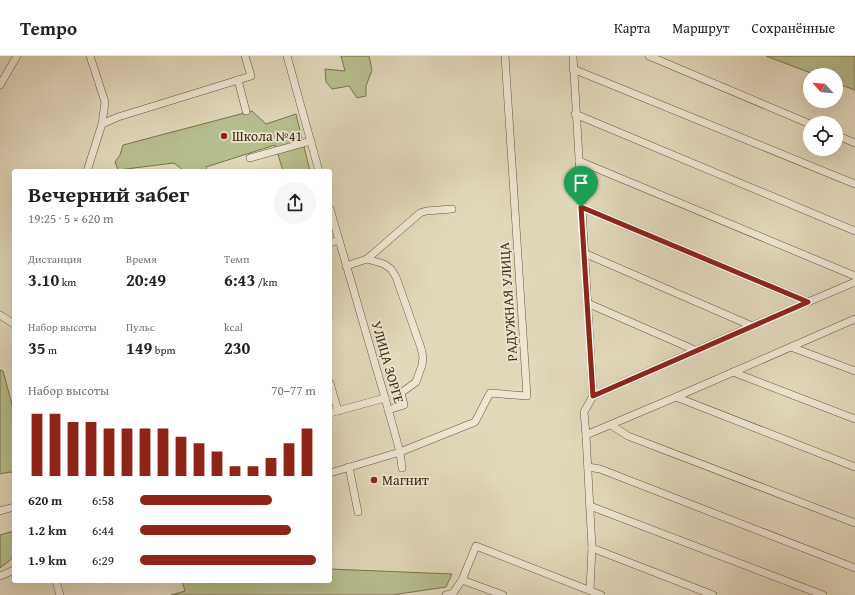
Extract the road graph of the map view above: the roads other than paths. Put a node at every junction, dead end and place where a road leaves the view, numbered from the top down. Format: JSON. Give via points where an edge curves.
{"nodes":[{"id":1,"x":17,"y":56,"type":"edge"},
{"id":2,"x":90,"y":56,"type":"edge"},
{"id":3,"x":245,"y":56,"type":"edge"},
{"id":4,"x":287,"y":56,"type":"edge"},
{"id":5,"x":505,"y":56,"type":"edge"},
{"id":6,"x":573,"y":56,"type":"edge"},
{"id":7,"x":649,"y":56,"type":"edge"},
{"id":8,"x":574,"y":69,"type":"junction"},
{"id":9,"x":238,"y":80,"type":"junction"},
{"id":10,"x":0,"y":85,"type":"edge"},
{"id":11,"x":246,"y":111,"type":"dead end"},
{"id":12,"x":575,"y":114,"type":"junction"},
{"id":13,"x":803,"y":121,"type":"edge"},
{"id":14,"x":102,"y":124,"type":"junction"},
{"id":15,"x":843,"y":138,"type":"edge"},
{"id":16,"x":311,"y":141,"type":"junction"},
{"id":17,"x":855,"y":143,"type":"edge"},
{"id":18,"x":250,"y":158,"type":"dead end"},
{"id":19,"x":579,"y":161,"type":"junction"},
{"id":20,"x":88,"y":169,"type":"edge"},
{"id":21,"x":318,"y":169,"type":"edge"},
{"id":22,"x":855,"y":184,"type":"edge"},
{"id":23,"x":581,"y":207,"type":"junction"},
{"id":24,"x":452,"y":209,"type":"dead end"},
{"id":25,"x":332,"y":217,"type":"edge"},
{"id":26,"x":855,"y":231,"type":"edge"},
{"id":27,"x":339,"y":240,"type":"junction"},
{"id":28,"x":332,"y":242,"type":"edge"},
{"id":29,"x":584,"y":253,"type":"junction"},
{"id":30,"x":367,"y":259,"type":"junction"},
{"id":31,"x":346,"y":266,"type":"junction"},
{"id":32,"x":855,"y":276,"type":"edge"},
{"id":33,"x":855,"y":282,"type":"edge"},
{"id":34,"x":808,"y":302,"type":"junction"},
{"id":35,"x":587,"y":303,"type":"junction"},
{"id":36,"x":0,"y":315,"type":"edge"},
{"id":37,"x":853,"y":321,"type":"edge"},
{"id":38,"x":12,"y":323,"type":"edge"},
{"id":39,"x":752,"y":326,"type":"junction"},
{"id":40,"x":791,"y":346,"type":"junction"},
{"id":41,"x":697,"y":351,"type":"junction"},
{"id":42,"x":855,"y":371,"type":"edge"},
{"id":43,"x":733,"y":372,"type":"junction"},
{"id":44,"x":332,"y":390,"type":"edge"},
{"id":45,"x":593,"y":396,"type":"junction"},
{"id":46,"x":676,"y":397,"type":"junction"},
{"id":47,"x":385,"y":398,"type":"junction"},
{"id":48,"x":388,"y":410,"type":"junction"},
{"id":49,"x":338,"y":411,"type":"junction"},
{"id":50,"x":332,"y":412,"type":"edge"},
{"id":51,"x":855,"y":419,"type":"edge"},
{"id":52,"x":611,"y":425,"type":"junction"},
{"id":53,"x":586,"y":436,"type":"junction"},
{"id":54,"x":400,"y":452,"type":"junction"},
{"id":55,"x":349,"y":467,"type":"junction"},
{"id":56,"x":588,"y":467,"type":"junction"},
{"id":57,"x":855,"y":467,"type":"edge"},
{"id":58,"x":402,"y":468,"type":"dead end"},
{"id":59,"x":332,"y":472,"type":"edge"},
{"id":60,"x":590,"y":506,"type":"junction"},
{"id":61,"x":12,"y":508,"type":"edge"},
{"id":62,"x":0,"y":512,"type":"edge"},
{"id":63,"x":358,"y":512,"type":"dead end"},
{"id":64,"x":855,"y":523,"type":"edge"},
{"id":65,"x":592,"y":548,"type":"junction"},
{"id":66,"x":855,"y":568,"type":"edge"},
{"id":67,"x":12,"y":571,"type":"edge"},
{"id":68,"x":0,"y":576,"type":"edge"},
{"id":69,"x":462,"y":580,"type":"junction"},
{"id":70,"x":57,"y":583,"type":"edge"},
{"id":71,"x":590,"y":590,"type":"junction"},
{"id":72,"x":60,"y":595,"type":"edge"},
{"id":73,"x":446,"y":595,"type":"edge"},
{"id":74,"x":503,"y":595,"type":"edge"},
{"id":75,"x":602,"y":595,"type":"edge"},
{"id":76,"x":713,"y":595,"type":"edge"},
{"id":77,"x":823,"y":595,"type":"edge"}],
"edges":[{"from":1,"to":10,"type":"street"},
{"from":2,"to":14,"type":"street","via":[[105,102]]},
{"from":3,"to":9,"type":"street","via":[[251,76]]},
{"from":4,"to":16,"type":"street"},
{"from":5,"to":54,"type":"street","name":"РАДУЖНАЯ УЛИЦА","via":[[527,396],[490,392],[475,422]]},
{"from":6,"to":8,"type":"street"},
{"from":7,"to":13,"type":"street"},
{"from":8,"to":12,"type":"street"},
{"from":8,"to":22,"type":"street"},
{"from":9,"to":11,"type":"street"},
{"from":9,"to":14,"type":"street"},
{"from":12,"to":19,"type":"street"},
{"from":12,"to":26,"type":"street"},
{"from":14,"to":20,"type":"street"},
{"from":15,"to":17,"type":"street"},
{"from":16,"to":18,"type":"street"},
{"from":16,"to":21,"type":"street"},
{"from":19,"to":23,"type":"street"},
{"from":19,"to":32,"type":"street"},
{"from":23,"to":29,"type":"street"},
{"from":23,"to":34,"type":"street"},
{"from":24,"to":30,"type":"street","via":[[420,213]]},
{"from":25,"to":27,"type":"street","name":"УЛИЦА ЗОРГЕ"},
{"from":27,"to":28,"type":"street"},
{"from":27,"to":31,"type":"street","name":"УЛИЦА ЗОРГЕ"},
{"from":29,"to":35,"type":"street"},
{"from":29,"to":39,"type":"street"},
{"from":30,"to":31,"type":"street"},
{"from":30,"to":48,"type":"street","via":[[391,269],[423,357],[416,382],[401,393],[404,405]]},
{"from":31,"to":47,"type":"street","name":"УЛИЦА ЗОРГЕ"},
{"from":33,"to":34,"type":"street"},
{"from":34,"to":39,"type":"street"},
{"from":35,"to":41,"type":"street"},
{"from":35,"to":45,"type":"street"},
{"from":36,"to":38,"type":"street"},
{"from":37,"to":40,"type":"street"},
{"from":39,"to":41,"type":"street"},
{"from":40,"to":42,"type":"street"},
{"from":40,"to":43,"type":"street"},
{"from":41,"to":45,"type":"street"},
{"from":43,"to":46,"type":"street"},
{"from":43,"to":51,"type":"street"},
{"from":44,"to":49,"type":"street"},
{"from":45,"to":53,"type":"street","via":[[584,412]]},
{"from":46,"to":52,"type":"street"},
{"from":46,"to":57,"type":"street"},
{"from":47,"to":48,"type":"street","name":"УЛИЦА ЗОРГЕ"},
{"from":47,"to":49,"type":"street"},
{"from":48,"to":54,"type":"street","name":"УЛИЦА ЗОРГЕ"},
{"from":49,"to":50,"type":"street"},
{"from":52,"to":53,"type":"street"},
{"from":52,"to":64,"type":"street","via":[[628,436]]},
{"from":53,"to":56,"type":"street"},
{"from":54,"to":55,"type":"street"},
{"from":54,"to":58,"type":"street","name":"УЛИЦА ЗОРГЕ"},
{"from":55,"to":59,"type":"street"},
{"from":55,"to":63,"type":"street"},
{"from":56,"to":60,"type":"street"},
{"from":56,"to":66,"type":"street","via":[[600,469]]},
{"from":60,"to":65,"type":"street"},
{"from":60,"to":77,"type":"street"},
{"from":61,"to":62,"type":"street"},
{"from":65,"to":71,"type":"street"},
{"from":65,"to":76,"type":"street"},
{"from":67,"to":68,"type":"street"},
{"from":69,"to":71,"type":"street","via":[[476,546]]},
{"from":69,"to":73,"type":"street","via":[[453,593]]},
{"from":69,"to":74,"type":"street"},
{"from":70,"to":72,"type":"street"},
{"from":71,"to":75,"type":"street"}]}
